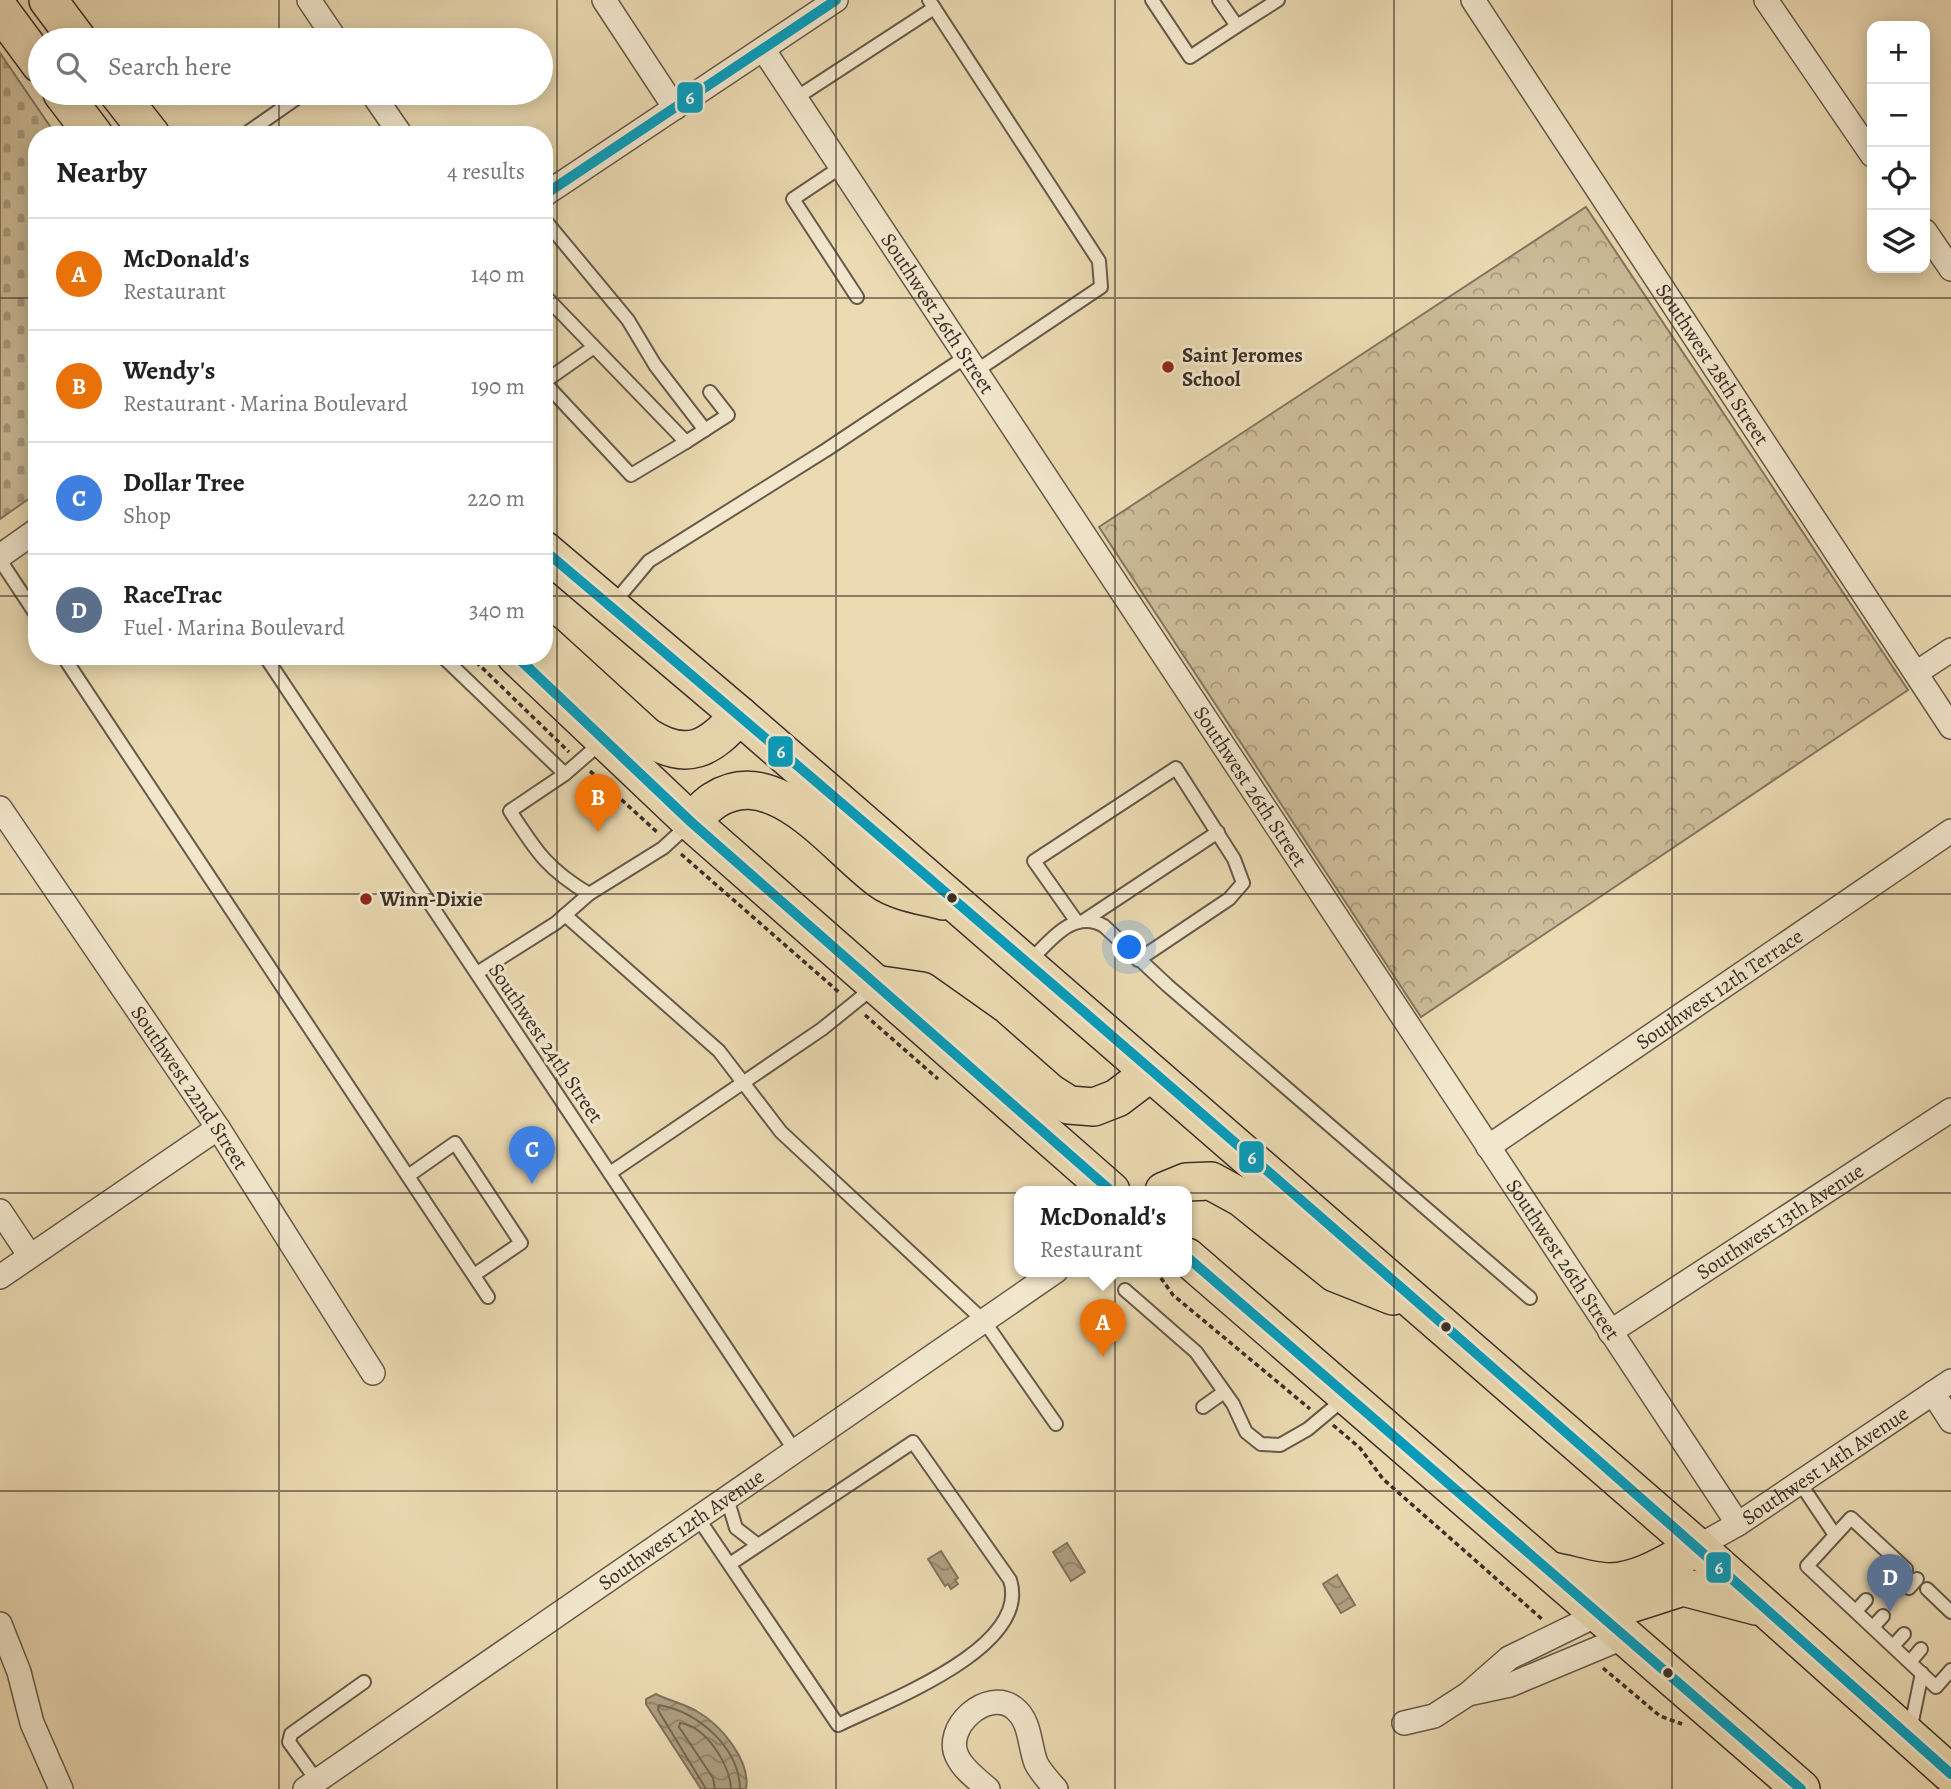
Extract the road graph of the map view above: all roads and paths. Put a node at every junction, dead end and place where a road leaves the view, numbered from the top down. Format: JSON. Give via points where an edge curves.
{"nodes":[{"id":1,"x":48,"y":0,"type":"edge"},
{"id":2,"x":309,"y":0,"type":"edge"},
{"id":3,"x":604,"y":0,"type":"edge"},
{"id":4,"x":836,"y":0,"type":"edge"},
{"id":5,"x":1152,"y":0,"type":"edge"},
{"id":6,"x":1219,"y":0,"type":"edge"},
{"id":7,"x":1278,"y":0,"type":"edge"},
{"id":8,"x":1473,"y":0,"type":"edge"},
{"id":9,"x":1766,"y":0,"type":"edge"},
{"id":10,"x":932,"y":4,"type":"edge"},
{"id":11,"x":0,"y":10,"type":"edge"},
{"id":12,"x":1237,"y":26,"type":"junction"},
{"id":13,"x":69,"y":28,"type":"edge"},
{"id":14,"x":328,"y":28,"type":"edge"},
{"id":15,"x":28,"y":48,"type":"edge"},
{"id":16,"x":763,"y":49,"type":"junction"},
{"id":17,"x":796,"y":98,"type":"junction"},
{"id":18,"x":71,"y":105,"type":"edge"},
{"id":19,"x":127,"y":105,"type":"edge"},
{"id":20,"x":287,"y":105,"type":"edge"},
{"id":21,"x":380,"y":105,"type":"edge"},
{"id":22,"x":675,"y":108,"type":"junction"},
{"id":23,"x":87,"y":126,"type":"edge"},
{"id":24,"x":144,"y":126,"type":"edge"},
{"id":25,"x":257,"y":126,"type":"edge"},
{"id":26,"x":395,"y":126,"type":"edge"},
{"id":27,"x":1867,"y":148,"type":"edge"},
{"id":28,"x":841,"y":167,"type":"junction"},
{"id":29,"x":553,"y":189,"type":"edge"},
{"id":30,"x":553,"y":230,"type":"edge"},
{"id":31,"x":1930,"y":238,"type":"edge"},
{"id":32,"x":1951,"y":269,"type":"edge"},
{"id":33,"x":857,"y":297,"type":"dead end"},
{"id":34,"x":553,"y":304,"type":"edge"},
{"id":35,"x":594,"y":347,"type":"junction"},
{"id":36,"x":971,"y":363,"type":"junction"},
{"id":37,"x":553,"y":376,"type":"edge"},
{"id":38,"x":553,"y":392,"type":"edge"},
{"id":39,"x":710,"y":392,"type":"dead end"},
{"id":40,"x":705,"y":430,"type":"junction"},
{"id":41,"x":686,"y":442,"type":"junction"},
{"id":42,"x":28,"y":537,"type":"edge"},
{"id":43,"x":0,"y":558,"type":"edge"},
{"id":44,"x":553,"y":558,"type":"edge"},
{"id":45,"x":28,"y":594,"type":"edge"},
{"id":46,"x":610,"y":607,"type":"junction"},
{"id":47,"x":1951,"y":650,"type":"edge"},
{"id":48,"x":553,"y":651,"type":"edge"},
{"id":49,"x":70,"y":665,"type":"edge"},
{"id":50,"x":271,"y":665,"type":"edge"},
{"id":51,"x":451,"y":665,"type":"edge"},
{"id":52,"x":525,"y":665,"type":"edge"},
{"id":53,"x":1916,"y":673,"type":"junction"},
{"id":54,"x":739,"y":715,"type":"junction"},
{"id":55,"x":1951,"y":727,"type":"edge"},
{"id":56,"x":604,"y":741,"type":"junction"},
{"id":57,"x":565,"y":774,"type":"junction"},
{"id":58,"x":0,"y":808,"type":"edge"},
{"id":59,"x":691,"y":822,"type":"junction"},
{"id":60,"x":1951,"y":831,"type":"edge"},
{"id":61,"x":1218,"y":832,"type":"junction"},
{"id":62,"x":589,"y":894,"type":"junction"},
{"id":63,"x":958,"y":906,"type":"junction"},
{"id":64,"x":565,"y":915,"type":"junction"},
{"id":65,"x":1081,"y":921,"type":"junction"},
{"id":66,"x":1138,"y":960,"type":"junction"},
{"id":67,"x":1026,"y":965,"type":"junction"},
{"id":68,"x":477,"y":973,"type":"junction"},
{"id":69,"x":877,"y":984,"type":"junction"},
{"id":70,"x":1150,"y":1073,"type":"junction"},
{"id":71,"x":741,"y":1083,"type":"junction"},
{"id":72,"x":1951,"y":1110,"type":"edge"},
{"id":73,"x":218,"y":1128,"type":"junction"},
{"id":74,"x":1488,"y":1147,"type":"junction"},
{"id":75,"x":610,"y":1173,"type":"junction"},
{"id":76,"x":408,"y":1176,"type":"junction"},
{"id":77,"x":1105,"y":1186,"type":"edge"},
{"id":78,"x":1176,"y":1186,"type":"edge"},
{"id":79,"x":0,"y":1212,"type":"edge"},
{"id":80,"x":30,"y":1256,"type":"junction"},
{"id":81,"x":1192,"y":1262,"type":"edge"},
{"id":82,"x":474,"y":1275,"type":"junction"},
{"id":83,"x":0,"y":1277,"type":"edge"},
{"id":84,"x":1047,"y":1277,"type":"edge"},
{"id":85,"x":1160,"y":1277,"type":"edge"},
{"id":86,"x":1125,"y":1290,"type":"dead end"},
{"id":87,"x":488,"y":1297,"type":"dead end"},
{"id":88,"x":1530,"y":1298,"type":"dead end"},
{"id":89,"x":1417,"y":1305,"type":"junction"},
{"id":90,"x":984,"y":1321,"type":"junction"},
{"id":91,"x":1610,"y":1332,"type":"junction"},
{"id":92,"x":373,"y":1373,"type":"dead end"},
{"id":93,"x":1942,"y":1387,"type":"edge"},
{"id":94,"x":1224,"y":1392,"type":"junction"},
{"id":95,"x":1203,"y":1407,"type":"dead end"},
{"id":96,"x":1335,"y":1407,"type":"junction"},
{"id":97,"x":1951,"y":1421,"type":"edge"},
{"id":98,"x":1056,"y":1424,"type":"dead end"},
{"id":99,"x":796,"y":1451,"type":"junction"},
{"id":100,"x":1800,"y":1483,"type":"junction"},
{"id":101,"x":727,"y":1498,"type":"junction"},
{"id":102,"x":698,"y":1518,"type":"junction"},
{"id":103,"x":1738,"y":1524,"type":"junction"},
{"id":104,"x":1835,"y":1535,"type":"junction"},
{"id":105,"x":758,"y":1545,"type":"junction"},
{"id":106,"x":1697,"y":1547,"type":"junction"},
{"id":107,"x":730,"y":1564,"type":"junction"},
{"id":108,"x":1899,"y":1568,"type":"dead end"},
{"id":109,"x":1550,"y":1570,"type":"junction"},
{"id":110,"x":1917,"y":1585,"type":"dead end"},
{"id":111,"x":1866,"y":1600,"type":"dead end"},
{"id":112,"x":1764,"y":1608,"type":"junction"},
{"id":113,"x":1856,"y":1611,"type":"junction"},
{"id":114,"x":1883,"y":1616,"type":"dead end"},
{"id":115,"x":1950,"y":1616,"type":"edge"},
{"id":116,"x":0,"y":1625,"type":"edge"},
{"id":117,"x":1612,"y":1626,"type":"junction"},
{"id":118,"x":1873,"y":1627,"type":"junction"},
{"id":119,"x":1560,"y":1634,"type":"junction"},
{"id":120,"x":1904,"y":1634,"type":"dead end"},
{"id":121,"x":1893,"y":1646,"type":"junction"},
{"id":122,"x":1921,"y":1649,"type":"dead end"},
{"id":123,"x":1584,"y":1653,"type":"junction"},
{"id":124,"x":1910,"y":1662,"type":"junction"},
{"id":125,"x":1951,"y":1670,"type":"edge"},
{"id":126,"x":1922,"y":1673,"type":"junction"},
{"id":127,"x":364,"y":1682,"type":"dead end"},
{"id":128,"x":1468,"y":1694,"type":"junction"},
{"id":129,"x":1404,"y":1723,"type":"dead end"},
{"id":130,"x":1687,"y":1726,"type":"dead end"},
{"id":131,"x":1908,"y":1737,"type":"junction"},
{"id":132,"x":1951,"y":1774,"type":"edge"},
{"id":133,"x":314,"y":1786,"type":"edge"},
{"id":134,"x":61,"y":1789,"type":"edge"},
{"id":135,"x":988,"y":1789,"type":"edge"},
{"id":136,"x":1056,"y":1789,"type":"edge"},
{"id":137,"x":1801,"y":1789,"type":"edge"}],
"edges":[{"from":1,"to":13,"type":"main road"},
{"from":2,"to":14,"type":"street"},
{"from":3,"to":22,"type":"street"},
{"from":4,"to":16,"type":"street"},
{"from":5,"to":12,"type":"lane","via":[[1190,57]]},
{"from":6,"to":12,"type":"lane"},
{"from":7,"to":12,"type":"lane"},
{"from":8,"to":53,"type":"street","name":"Southwest 28th Street"},
{"from":9,"to":27,"type":"street"},
{"from":10,"to":17,"type":"lane"},
{"from":10,"to":36,"type":"lane","via":[[1099,261],[1101,287]]},
{"from":11,"to":15,"type":"main road"},
{"from":16,"to":17,"type":"street","name":"Southwest 26th Street"},
{"from":16,"to":22,"type":"street"},
{"from":17,"to":28,"type":"street","name":"Southwest 26th Street"},
{"from":18,"to":23,"type":"main road"},
{"from":19,"to":24,"type":"main road"},
{"from":20,"to":25,"type":"lane"},
{"from":21,"to":26,"type":"street"},
{"from":22,"to":29,"type":"street"},
{"from":28,"to":33,"type":"lane","via":[[793,199]]},
{"from":28,"to":36,"type":"street","name":"Southwest 26th Street"},
{"from":30,"to":40,"type":"lane","via":[[628,320],[655,365]]},
{"from":31,"to":32,"type":"street"},
{"from":34,"to":35,"type":"lane"},
{"from":35,"to":37,"type":"lane"},
{"from":35,"to":41,"type":"lane"},
{"from":36,"to":46,"type":"lane","via":[[649,561]]},
{"from":36,"to":74,"type":"street","name":"Southwest 26th Street"},
{"from":38,"to":41,"type":"lane","via":[[631,475]]},
{"from":39,"to":40,"type":"lane","via":[[729,415]]},
{"from":40,"to":41,"type":"lane"},
{"from":42,"to":43,"type":"street"},
{"from":43,"to":45,"type":"lane"},
{"from":44,"to":46,"type":"main road"},
{"from":46,"to":54,"type":"main road"},
{"from":47,"to":53,"type":"street"},
{"from":48,"to":54,"type":"main road","via":[[646,737],[664,746],[705,747]]},
{"from":49,"to":76,"type":"lane"},
{"from":50,"to":68,"type":"lane","name":"Southwest 24th Street"},
{"from":51,"to":57,"type":"lane"},
{"from":52,"to":56,"type":"main road"},
{"from":53,"to":55,"type":"street","name":"Southwest 28th Street"},
{"from":54,"to":63,"type":"main road"},
{"from":56,"to":57,"type":"lane"},
{"from":56,"to":59,"type":"main road"},
{"from":57,"to":62,"type":"lane","via":[[510,811],[541,859]]},
{"from":58,"to":73,"type":"street","name":"Southwest 22nd Street"},
{"from":59,"to":62,"type":"lane","via":[[663,848]]},
{"from":59,"to":63,"type":"main road","via":[[714,800],[757,790],[789,802],[884,883]]},
{"from":59,"to":69,"type":"main road"},
{"from":60,"to":74,"type":"street","name":"Southwest 12th Terrace"},
{"from":61,"to":65,"type":"lane"},
{"from":61,"to":65,"type":"lane","via":[[1176,768],[1034,861]]},
{"from":61,"to":66,"type":"lane","via":[[1243,883],[1229,899]]},
{"from":62,"to":64,"type":"lane"},
{"from":63,"to":67,"type":"main road"},
{"from":64,"to":68,"type":"lane"},
{"from":64,"to":71,"type":"lane","via":[[719,1051]]},
{"from":65,"to":66,"type":"lane","via":[[1104,926]]},
{"from":65,"to":67,"type":"lane","via":[[1062,929]]},
{"from":66,"to":88,"type":"lane"},
{"from":67,"to":70,"type":"main road"},
{"from":68,"to":75,"type":"lane","name":"Southwest 24th Street"},
{"from":69,"to":70,"type":"main road","via":[[922,991],[1069,1104],[1094,1107],[1117,1098]]},
{"from":69,"to":71,"type":"lane","via":[[822,1029]]},
{"from":69,"to":77,"type":"main road"},
{"from":70,"to":89,"type":"main road"},
{"from":71,"to":75,"type":"lane"},
{"from":71,"to":90,"type":"lane","via":[[781,1132]]},
{"from":72,"to":91,"type":"street","name":"Southwest 13th Avenue"},
{"from":73,"to":80,"type":"street"},
{"from":73,"to":92,"type":"street","name":"Southwest 22nd Street"},
{"from":74,"to":91,"type":"street","name":"Southwest 26th Street"},
{"from":75,"to":99,"type":"lane","name":"Southwest 24th Street"},
{"from":76,"to":82,"type":"lane"},
{"from":76,"to":82,"type":"lane","via":[[455,1143],[521,1244]]},
{"from":78,"to":89,"type":"main road","via":[[1211,1181],[1242,1198],[1335,1273]]},
{"from":79,"to":80,"type":"street"},
{"from":80,"to":83,"type":"street"},
{"from":81,"to":96,"type":"main road"},
{"from":82,"to":87,"type":"lane"},
{"from":84,"to":90,"type":"street","name":"Southwest 12th Avenue"},
{"from":85,"to":96,"type":"path","via":[[1173,1295],[1297,1400]]},
{"from":86,"to":94,"type":"lane","via":[[1196,1352]]},
{"from":89,"to":106,"type":"main road"},
{"from":90,"to":98,"type":"lane"},
{"from":90,"to":99,"type":"street","name":"Southwest 12th Avenue"},
{"from":91,"to":103,"type":"street","name":"Southwest 26th Street"},
{"from":93,"to":97,"type":"street"},
{"from":93,"to":100,"type":"street","name":"Southwest 14th Avenue"},
{"from":94,"to":95,"type":"lane"},
{"from":94,"to":96,"type":"lane","via":[[1246,1432],[1261,1444],[1280,1445]]},
{"from":96,"to":109,"type":"main road"},
{"from":96,"to":119,"type":"path","via":[[1383,1479]]},
{"from":99,"to":101,"type":"street","name":"Southwest 12th Avenue"},
{"from":100,"to":103,"type":"street","name":"Southwest 14th Avenue"},
{"from":100,"to":104,"type":"lane"},
{"from":101,"to":102,"type":"street","name":"Southwest 12th Avenue"},
{"from":101,"to":105,"type":"lane","via":[[736,1528]]},
{"from":102,"to":107,"type":"lane"},
{"from":102,"to":133,"type":"street","name":"Southwest 12th Avenue"},
{"from":103,"to":106,"type":"street","name":"Southwest 14th Avenue"},
{"from":104,"to":108,"type":"lane","via":[[1851,1518],[1876,1550]]},
{"from":104,"to":113,"type":"lane","via":[[1807,1566],[1841,1588]]},
{"from":105,"to":107,"type":"lane"},
{"from":105,"to":107,"type":"lane","via":[[913,1442],[1010,1580],[1014,1595],[1009,1615],[973,1653],[947,1672],[838,1725]]},
{"from":106,"to":109,"type":"main road","via":[[1625,1580],[1608,1582]]},
{"from":106,"to":112,"type":"main road"},
{"from":109,"to":117,"type":"main road"},
{"from":110,"to":115,"type":"lane"},
{"from":111,"to":113,"type":"lane"},
{"from":112,"to":117,"type":"main road","via":[[1683,1587]]},
{"from":112,"to":131,"type":"main road"},
{"from":113,"to":118,"type":"lane"},
{"from":114,"to":118,"type":"lane"},
{"from":116,"to":134,"type":"street","via":[[32,1723]]},
{"from":117,"to":119,"type":"street"},
{"from":117,"to":123,"type":"street"},
{"from":117,"to":137,"type":"main road"},
{"from":118,"to":121,"type":"lane"},
{"from":119,"to":128,"type":"street","via":[[1509,1658]]},
{"from":120,"to":121,"type":"lane"},
{"from":121,"to":124,"type":"lane"},
{"from":122,"to":124,"type":"lane"},
{"from":123,"to":128,"type":"street","via":[[1510,1685]]},
{"from":123,"to":130,"type":"path","via":[[1660,1716]]},
{"from":124,"to":126,"type":"lane"},
{"from":125,"to":126,"type":"lane","via":[[1936,1687]]},
{"from":126,"to":131,"type":"lane"},
{"from":127,"to":133,"type":"lane","via":[[292,1734],[289,1742]]},
{"from":128,"to":129,"type":"street","via":[[1434,1716]]},
{"from":131,"to":132,"type":"main road"},
{"from":135,"to":136,"type":"street","via":[[958,1759],[954,1740],[968,1714],[1005,1703],[1026,1723],[1036,1762]]}]}
